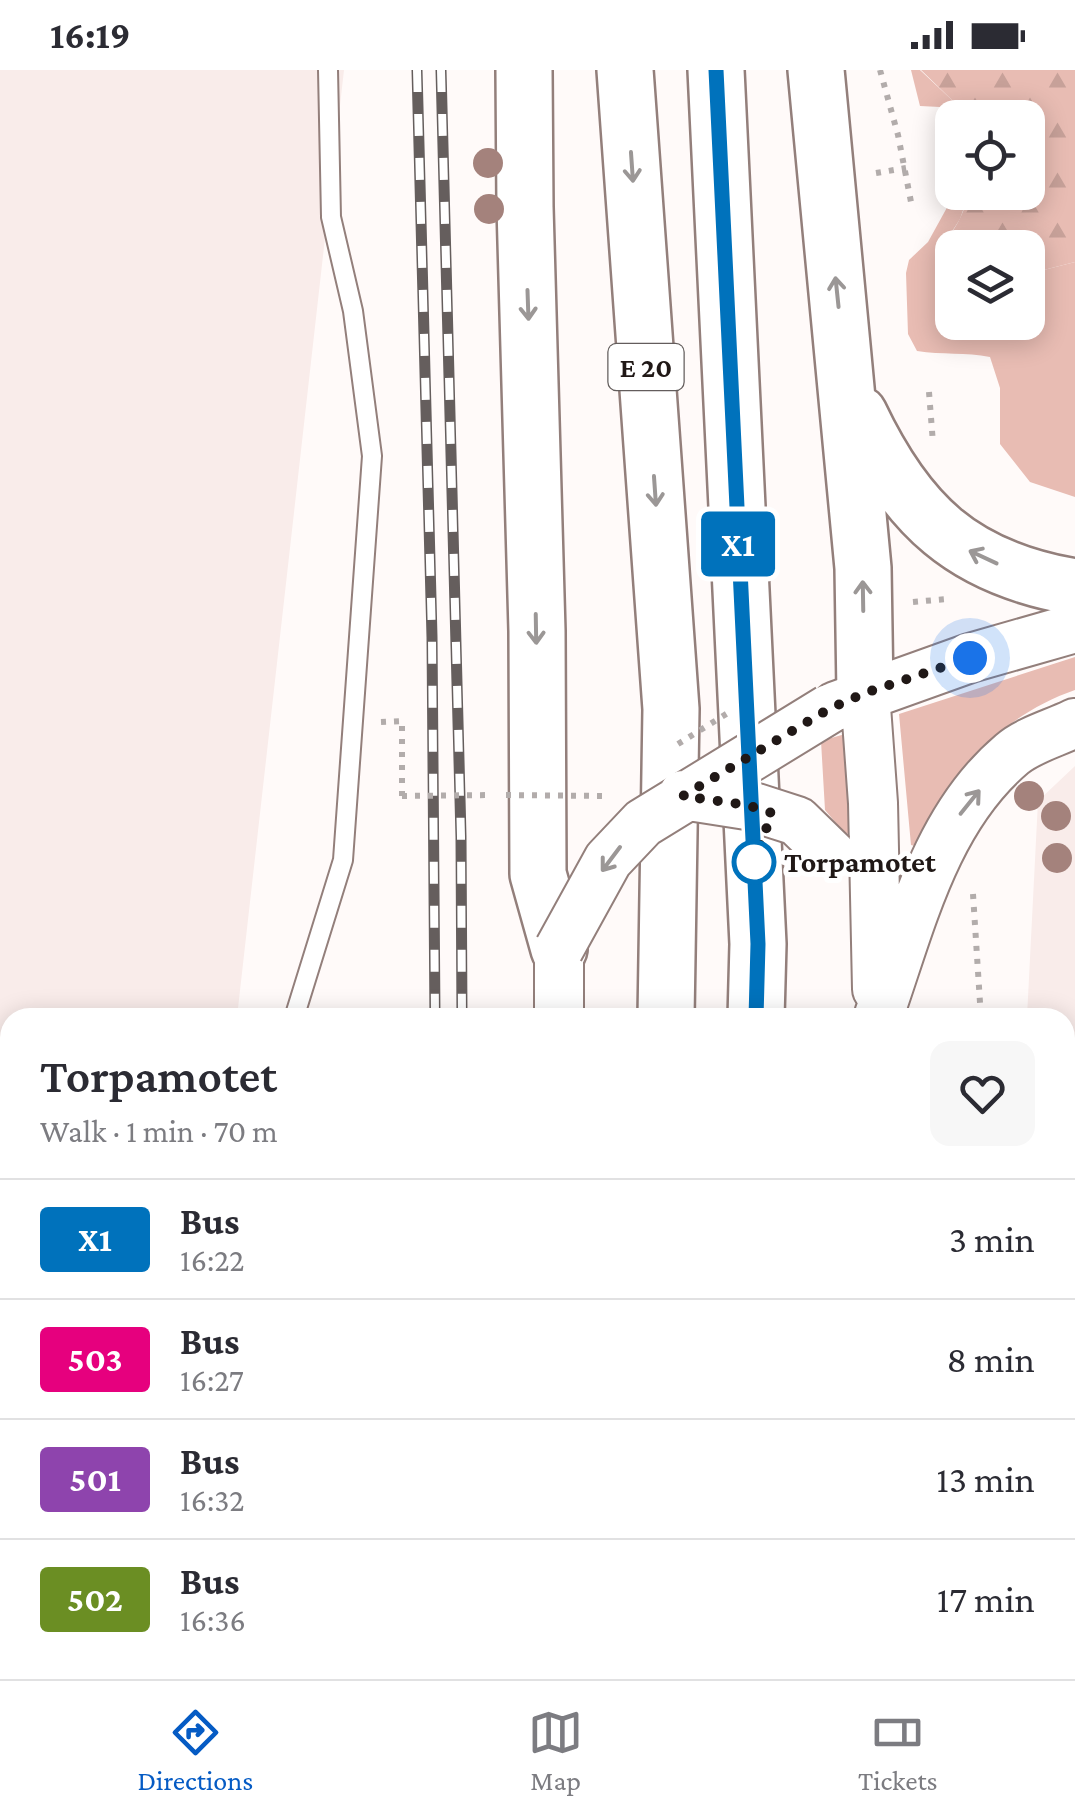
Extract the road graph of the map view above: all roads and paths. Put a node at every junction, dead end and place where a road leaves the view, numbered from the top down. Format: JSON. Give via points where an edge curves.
{"nodes":[{"id":1,"x":328,"y":70,"type":"edge"},
{"id":2,"x":524,"y":70,"type":"edge"},
{"id":3,"x":625,"y":70,"type":"edge"},
{"id":4,"x":716,"y":70,"type":"edge"},
{"id":5,"x":816,"y":70,"type":"edge"},
{"id":6,"x":880,"y":70,"type":"edge"},
{"id":7,"x":912,"y":202,"type":"dead end"},
{"id":8,"x":847,"y":389,"type":"junction"},
{"id":9,"x":1075,"y":587,"type":"edge"},
{"id":10,"x":1075,"y":628,"type":"edge"},
{"id":11,"x":847,"y":701,"type":"junction"},
{"id":12,"x":744,"y":703,"type":"dead end"},
{"id":13,"x":1075,"y":724,"type":"edge"},
{"id":14,"x":378,"y":739,"type":"dead end"},
{"id":15,"x":668,"y":752,"type":"dead end"},
{"id":16,"x":512,"y":794,"type":"junction"},
{"id":17,"x":614,"y":796,"type":"dead end"},
{"id":18,"x":683,"y":796,"type":"junction"},
{"id":19,"x":972,"y":886,"type":"dead end"},
{"id":20,"x":875,"y":938,"type":"junction"},
{"id":21,"x":559,"y":949,"type":"junction"},
{"id":22,"x":297,"y":1008,"type":"edge"},
{"id":23,"x":559,"y":1008,"type":"edge"},
{"id":24,"x":666,"y":1008,"type":"edge"},
{"id":25,"x":756,"y":1008,"type":"edge"},
{"id":26,"x":879,"y":1008,"type":"edge"},
{"id":27,"x":882,"y":1008,"type":"edge"},
{"id":28,"x":980,"y":1008,"type":"edge"}],
"edges":[{"from":1,"to":22,"type":"lane","via":[[331,217],[354,311],[372,456],[344,860]]},
{"from":2,"to":16,"type":"highway","one_way":true,"via":[[537,631]]},
{"from":3,"to":24,"type":"highway","number":"E 20","one_way":true,"via":[[671,709]]},
{"from":4,"to":25,"type":"highway"},
{"from":8,"to":5,"type":"highway","one_way":true},
{"from":6,"to":7,"type":"path"},
{"from":9,"to":8,"type":"highway","one_way":true,"via":[[1006,568],[962,547],[924,516],[880,457]]},
{"from":11,"to":8,"type":"highway","one_way":true,"via":[[863,568]]},
{"from":10,"to":11,"type":"street"},
{"from":11,"to":18,"type":"street","bridge":true},
{"from":11,"to":20,"type":"street","via":[[873,803]]},
{"from":12,"to":15,"type":"path","bridge":true},
{"from":27,"to":13,"type":"street","one_way":true,"via":[[925,884],[962,809],[1014,752]]},
{"from":14,"to":16,"type":"path","bridge":true,"via":[[378,722],[402,721],[402,796]]},
{"from":16,"to":17,"type":"path","bridge":true},
{"from":16,"to":21,"type":"highway"},
{"from":18,"to":20,"type":"street","bridge":true,"via":[[797,821],[832,856]]},
{"from":18,"to":21,"type":"street","one_way":true,"bridge":true,"via":[[643,822],[608,860]]},
{"from":19,"to":28,"type":"path"},
{"from":20,"to":26,"type":"street"},
{"from":21,"to":23,"type":"street"}]}
